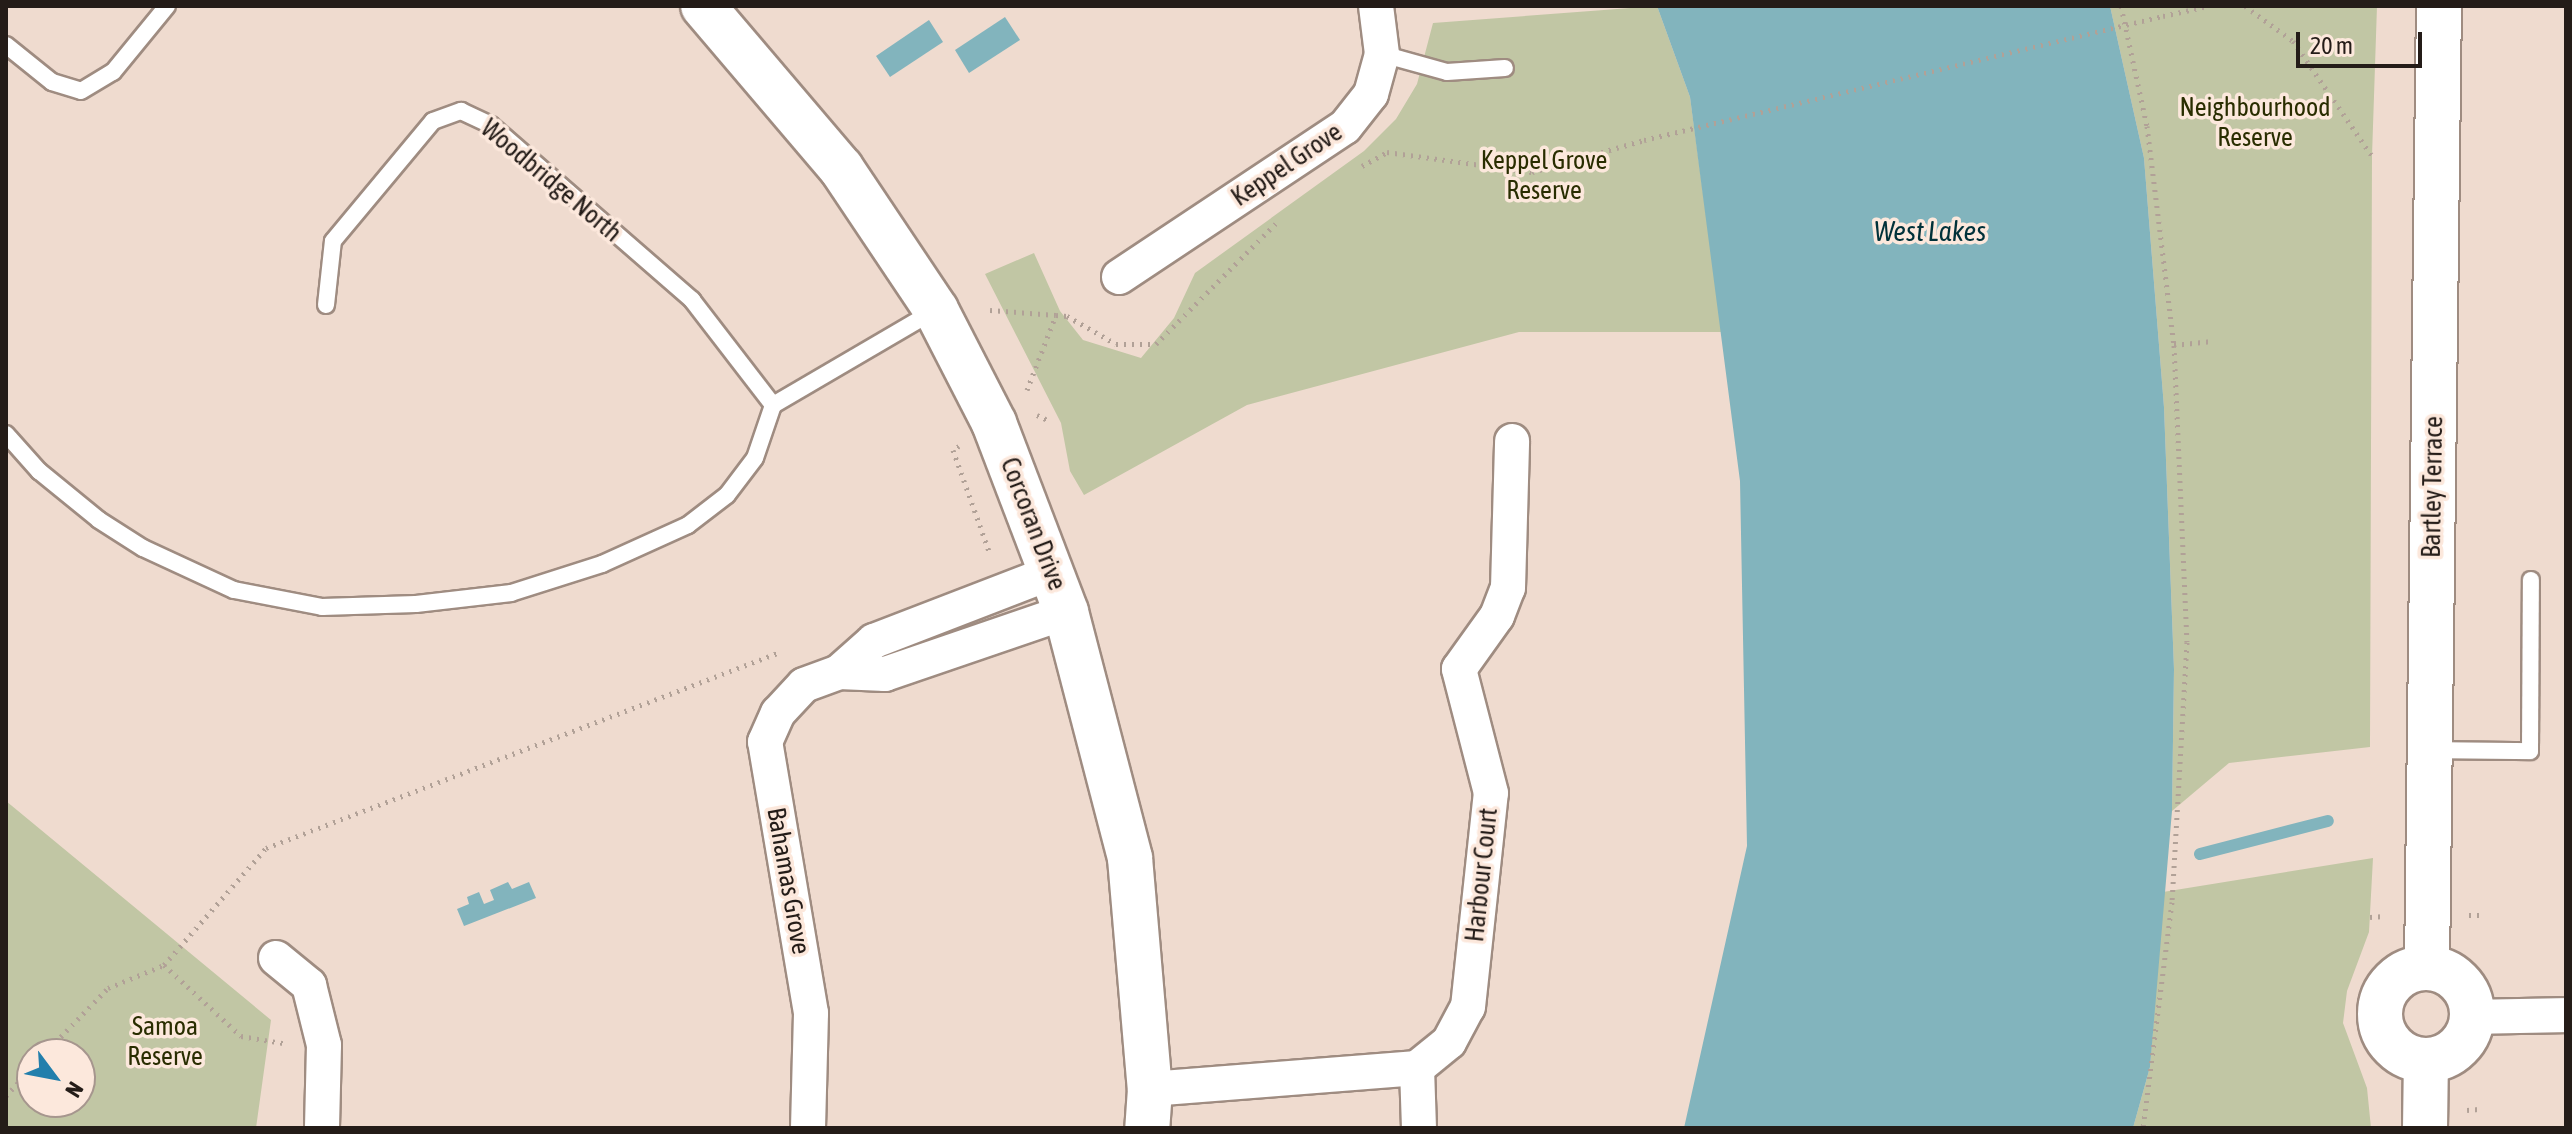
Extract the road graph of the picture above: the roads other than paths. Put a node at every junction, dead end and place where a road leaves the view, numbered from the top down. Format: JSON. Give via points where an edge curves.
{"nodes":[{"id":1,"x":167,"y":6,"type":"edge"},
{"id":2,"x":703,"y":6,"type":"edge"},
{"id":3,"x":1376,"y":6,"type":"edge"},
{"id":4,"x":2439,"y":6,"type":"edge"},
{"id":5,"x":6,"y":45,"type":"edge"},
{"id":6,"x":1382,"y":54,"type":"junction"},
{"id":7,"x":1505,"y":68,"type":"dead end"},
{"id":8,"x":1119,"y":277,"type":"dead end"},
{"id":9,"x":326,"y":305,"type":"dead end"},
{"id":10,"x":936,"y":310,"type":"junction"},
{"id":11,"x":773,"y":405,"type":"junction"},
{"id":12,"x":6,"y":434,"type":"edge"},
{"id":13,"x":1512,"y":441,"type":"dead end"},
{"id":14,"x":2531,"y":580,"type":"dead end"},
{"id":15,"x":1060,"y":592,"type":"junction"},
{"id":16,"x":2429,"y":750,"type":"junction"},
{"id":17,"x":276,"y":958,"type":"dead end"},
{"id":18,"x":2427,"y":968,"type":"junction"},
{"id":19,"x":2566,"y":1015,"type":"edge"},
{"id":20,"x":2473,"y":1017,"type":"junction"},
{"id":21,"x":2426,"y":1060,"type":"junction"},
{"id":22,"x":1417,"y":1068,"type":"junction"},
{"id":23,"x":1148,"y":1109,"type":"edge"},
{"id":24,"x":322,"y":1128,"type":"edge"},
{"id":25,"x":808,"y":1128,"type":"edge"},
{"id":26,"x":1419,"y":1128,"type":"edge"},
{"id":27,"x":2425,"y":1128,"type":"edge"}],
"edges":[{"from":1,"to":5,"type":"lane","via":[[113,72],[81,91],[52,82]]},
{"from":2,"to":10,"type":"street","name":"Corcoran Drive","via":[[841,168]]},
{"from":3,"to":6,"type":"street","name":"Keppel Grove"},
{"from":4,"to":16,"type":"street","name":"Bartley Terrace"},
{"from":6,"to":7,"type":"lane","via":[[1447,72]]},
{"from":6,"to":8,"type":"street","name":"Keppel Grove","via":[[1371,94],[1345,127]]},
{"from":9,"to":11,"type":"lane","name":"Woodbridge North","via":[[333,241],[433,121],[461,111],[491,125],[692,300]]},
{"from":10,"to":11,"type":"lane"},
{"from":10,"to":15,"type":"street","name":"Corcoran Drive","via":[[994,423]]},
{"from":11,"to":12,"type":"lane","via":[[755,458],[727,495],[688,525],[602,564],[511,593],[416,604],[322,607],[234,590],[143,548],[99,520],[39,471]]},
{"from":13,"to":22,"type":"street","name":"Harbour Court","via":[[1508,588],[1497,616],[1459,669],[1491,793],[1468,1007],[1449,1042]]},
{"from":14,"to":16,"type":"lane","via":[[2530,751]]},
{"from":15,"to":23,"type":"street","name":"Corcoran Drive","via":[[1130,858]]},
{"from":15,"to":25,"type":"street","name":"Bahamas Grove","via":[[885,674],[839,672],[804,685],[778,713],[765,742],[811,1013]]},
{"from":16,"to":18,"type":"street","name":"Bartley Terrace"},
{"from":17,"to":24,"type":"street","via":[[309,985],[324,1045]]},
{"from":18,"to":20,"type":"street","via":[[2455,977],[2465,988]]},
{"from":18,"to":21,"type":"street","via":[[2398,977],[2382,1003],[2380,1018],[2393,1045],[2405,1055]]},
{"from":19,"to":20,"type":"street"},
{"from":20,"to":21,"type":"street","via":[[2461,1044],[2449,1054]]},
{"from":21,"to":27,"type":"street"},
{"from":22,"to":23,"type":"street"},
{"from":22,"to":26,"type":"street"}]}
